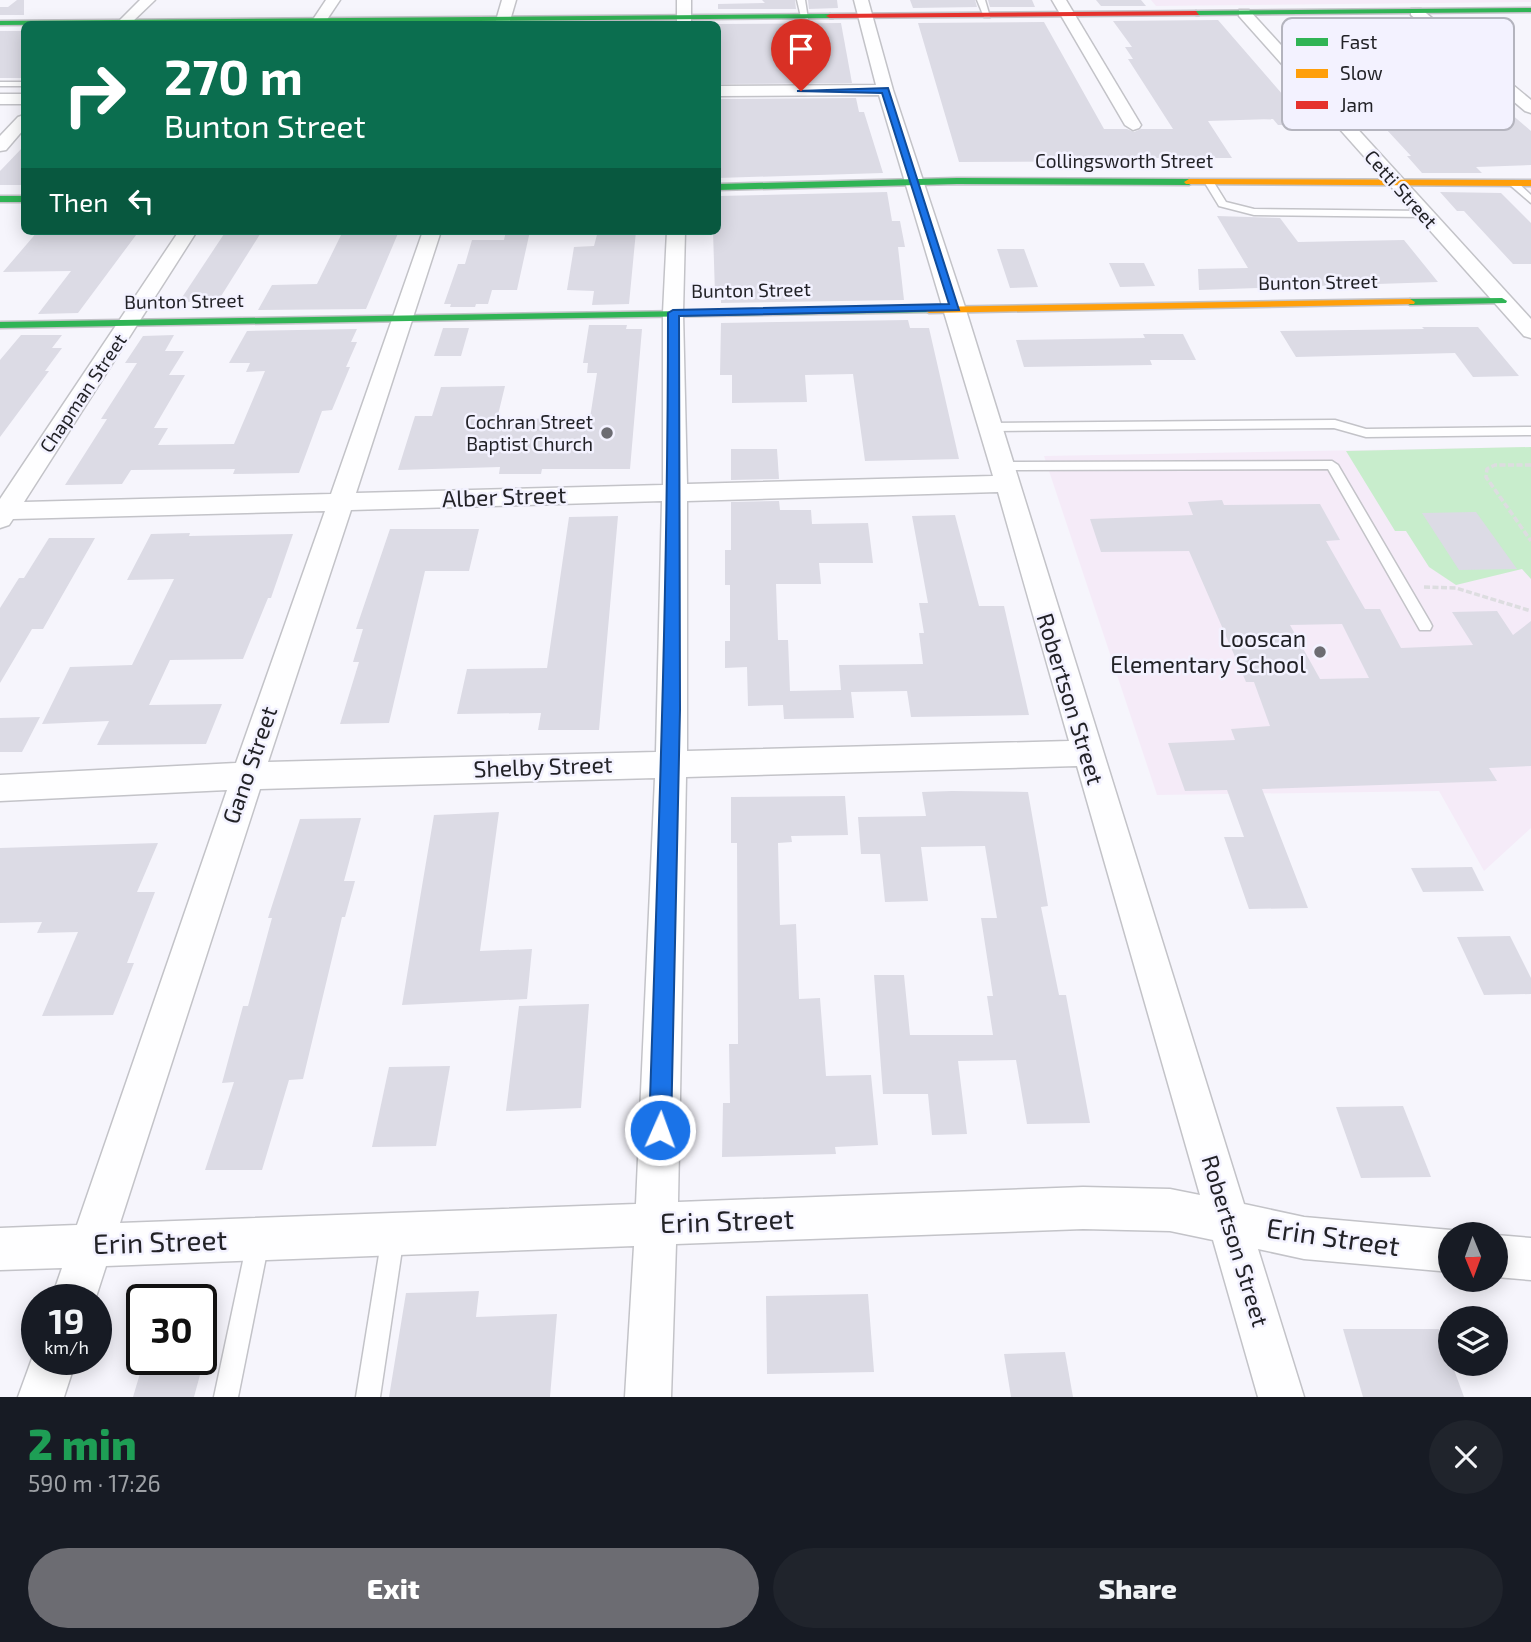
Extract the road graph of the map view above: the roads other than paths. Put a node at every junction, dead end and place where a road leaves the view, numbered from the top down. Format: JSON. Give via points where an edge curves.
{"nodes":[{"id":1,"x":148,"y":0,"type":"edge"},
{"id":2,"x":333,"y":0,"type":"edge"},
{"id":3,"x":509,"y":0,"type":"edge"},
{"id":4,"x":684,"y":0,"type":"edge"},
{"id":5,"x":801,"y":0,"type":"edge"},
{"id":6,"x":1059,"y":0,"type":"edge"},
{"id":7,"x":984,"y":6,"type":"edge"},
{"id":8,"x":863,"y":8,"type":"edge"},
{"id":9,"x":1531,"y":10,"type":"edge"},
{"id":10,"x":1416,"y":12,"type":"junction"},
{"id":11,"x":1244,"y":13,"type":"junction"},
{"id":12,"x":1067,"y":15,"type":"junction"},
{"id":13,"x":806,"y":17,"type":"junction"},
{"id":14,"x":1423,"y":18,"type":"edge"},
{"id":15,"x":127,"y":21,"type":"edge"},
{"id":16,"x":319,"y":21,"type":"edge"},
{"id":17,"x":503,"y":21,"type":"edge"},
{"id":18,"x":684,"y":21,"type":"edge"},
{"id":19,"x":0,"y":23,"type":"edge"},
{"id":20,"x":21,"y":23,"type":"edge"},
{"id":21,"x":1282,"y":56,"type":"edge"},
{"id":22,"x":0,"y":84,"type":"edge"},
{"id":23,"x":21,"y":84,"type":"edge"},
{"id":24,"x":885,"y":90,"type":"junction"},
{"id":25,"x":721,"y":91,"type":"edge"},
{"id":26,"x":1514,"y":94,"type":"edge"},
{"id":27,"x":0,"y":99,"type":"edge"},
{"id":28,"x":21,"y":99,"type":"edge"},
{"id":29,"x":1531,"y":108,"type":"edge"},
{"id":30,"x":21,"y":123,"type":"edge"},
{"id":31,"x":1133,"y":125,"type":"dead end"},
{"id":32,"x":1349,"y":130,"type":"edge"},
{"id":33,"x":0,"y":146,"type":"edge"},
{"id":34,"x":917,"y":182,"type":"junction"},
{"id":35,"x":1210,"y":183,"type":"junction"},
{"id":36,"x":1396,"y":183,"type":"junction"},
{"id":37,"x":1513,"y":183,"type":"junction"},
{"id":38,"x":1531,"y":183,"type":"edge"},
{"id":39,"x":721,"y":187,"type":"edge"},
{"id":40,"x":0,"y":199,"type":"edge"},
{"id":41,"x":21,"y":199,"type":"edge"},
{"id":42,"x":1531,"y":200,"type":"edge"},
{"id":43,"x":1424,"y":214,"type":"junction"},
{"id":44,"x":185,"y":235,"type":"edge"},
{"id":45,"x":431,"y":235,"type":"edge"},
{"id":46,"x":676,"y":235,"type":"edge"},
{"id":47,"x":1502,"y":301,"type":"junction"},
{"id":48,"x":955,"y":307,"type":"junction"},
{"id":49,"x":673,"y":313,"type":"junction"},
{"id":50,"x":400,"y":319,"type":"junction"},
{"id":51,"x":131,"y":322,"type":"junction"},
{"id":52,"x":0,"y":325,"type":"edge"},
{"id":53,"x":1531,"y":332,"type":"edge"},
{"id":54,"x":991,"y":427,"type":"junction"},
{"id":55,"x":1531,"y":432,"type":"edge"},
{"id":56,"x":1005,"y":475,"type":"junction"},
{"id":57,"x":675,"y":492,"type":"junction"},
{"id":58,"x":341,"y":502,"type":"junction"},
{"id":59,"x":2,"y":514,"type":"edge"},
{"id":60,"x":1425,"y":626,"type":"dead end"},
{"id":61,"x":1087,"y":753,"type":"junction"},
{"id":62,"x":671,"y":763,"type":"junction"},
{"id":63,"x":246,"y":776,"type":"junction"},
{"id":64,"x":0,"y":788,"type":"edge"},
{"id":65,"x":1230,"y":1220,"type":"junction"},
{"id":66,"x":656,"y":1224,"type":"junction"},
{"id":67,"x":393,"y":1233,"type":"junction"},
{"id":68,"x":258,"y":1239,"type":"junction"},
{"id":69,"x":91,"y":1245,"type":"junction"},
{"id":70,"x":0,"y":1249,"type":"edge"},
{"id":71,"x":1438,"y":1250,"type":"edge"},
{"id":72,"x":1508,"y":1257,"type":"edge"},
{"id":73,"x":1531,"y":1259,"type":"edge"},
{"id":74,"x":78,"y":1284,"type":"edge"},
{"id":75,"x":48,"y":1375,"type":"edge"},
{"id":76,"x":41,"y":1397,"type":"edge"},
{"id":77,"x":226,"y":1397,"type":"edge"},
{"id":78,"x":368,"y":1397,"type":"edge"},
{"id":79,"x":648,"y":1397,"type":"edge"},
{"id":80,"x":1281,"y":1397,"type":"edge"}],
"edges":[{"from":1,"to":15,"type":"street"},
{"from":2,"to":16,"type":"street"},
{"from":3,"to":17,"type":"street"},
{"from":4,"to":18,"type":"street"},
{"from":5,"to":13,"type":"lane"},
{"from":6,"to":12,"type":"street"},
{"from":7,"to":8,"type":"street"},
{"from":7,"to":12,"type":"street"},
{"from":8,"to":13,"type":"street"},
{"from":8,"to":24,"type":"street","name":"Robertson Street"},
{"from":9,"to":10,"type":"street"},
{"from":10,"to":11,"type":"street"},
{"from":10,"to":14,"type":"street"},
{"from":11,"to":12,"type":"street"},
{"from":11,"to":21,"type":"street","name":"Cetti Street"},
{"from":12,"to":31,"type":"street"},
{"from":13,"to":18,"type":"street"},
{"from":19,"to":20,"type":"street"},
{"from":22,"to":23,"type":"lane"},
{"from":24,"to":25,"type":"street"},
{"from":24,"to":34,"type":"street","name":"Robertson Street"},
{"from":26,"to":29,"type":"street"},
{"from":27,"to":28,"type":"street"},
{"from":30,"to":33,"type":"street"},
{"from":32,"to":36,"type":"street","name":"Cetti Street"},
{"from":34,"to":35,"type":"street","name":"Collingsworth Street"},
{"from":34,"to":39,"type":"street","name":"Collingsworth Street"},
{"from":34,"to":48,"type":"street","name":"Robertson Street"},
{"from":35,"to":36,"type":"street","name":"Collingsworth Street"},
{"from":35,"to":43,"type":"lane","via":[[1222,204],[1254,212]]},
{"from":36,"to":37,"type":"street","name":"Collingsworth Street"},
{"from":36,"to":43,"type":"street","name":"Cetti Street"},
{"from":37,"to":38,"type":"street","name":"Collingsworth Street"},
{"from":37,"to":42,"type":"lane"},
{"from":40,"to":41,"type":"street"},
{"from":43,"to":47,"type":"street","name":"Cetti Street"},
{"from":44,"to":51,"type":"street","name":"Chapman Street"},
{"from":45,"to":50,"type":"street","name":"Gano Street"},
{"from":46,"to":49,"type":"street"},
{"from":47,"to":48,"type":"street","name":"Bunton Street"},
{"from":47,"to":53,"type":"street","name":"Cetti Street"},
{"from":48,"to":49,"type":"street","name":"Bunton Street"},
{"from":48,"to":54,"type":"street","name":"Robertson Street"},
{"from":49,"to":50,"type":"street","name":"Bunton Street"},
{"from":49,"to":57,"type":"street"},
{"from":50,"to":51,"type":"street","name":"Bunton Street"},
{"from":50,"to":58,"type":"street","name":"Gano Street"},
{"from":51,"to":52,"type":"street","name":"Bunton Street"},
{"from":51,"to":59,"type":"street","name":"Chapman Street"},
{"from":54,"to":55,"type":"lane","via":[[1335,424],[1366,433]]},
{"from":54,"to":56,"type":"street","name":"Robertson Street"},
{"from":56,"to":57,"type":"street","name":"Alber Street"},
{"from":56,"to":60,"type":"lane","via":[[1332,465]]},
{"from":56,"to":61,"type":"street","name":"Robertson Street"},
{"from":57,"to":58,"type":"street","name":"Alber Street"},
{"from":57,"to":62,"type":"street"},
{"from":58,"to":59,"type":"street","name":"Alber Street"},
{"from":58,"to":63,"type":"street","name":"Gano Street"},
{"from":61,"to":62,"type":"street","name":"Shelby Street"},
{"from":61,"to":65,"type":"street","name":"Robertson Street"},
{"from":62,"to":63,"type":"street","name":"Shelby Street"},
{"from":62,"to":66,"type":"street"},
{"from":63,"to":64,"type":"street","name":"Shelby Street"},
{"from":63,"to":69,"type":"street","name":"Gano Street"},
{"from":65,"to":66,"type":"street","name":"Erin Street","via":[[1170,1210],[1083,1208]]},
{"from":65,"to":71,"type":"street","name":"Erin Street","via":[[1304,1238]]},
{"from":65,"to":80,"type":"street","name":"Robertson Street"},
{"from":66,"to":67,"type":"street","name":"Erin Street"},
{"from":66,"to":79,"type":"street"},
{"from":67,"to":68,"type":"street","name":"Erin Street"},
{"from":67,"to":78,"type":"lane"},
{"from":68,"to":69,"type":"street","name":"Erin Street"},
{"from":68,"to":77,"type":"lane"},
{"from":69,"to":70,"type":"street","name":"Erin Street"},
{"from":69,"to":74,"type":"street","name":"Gano Street"},
{"from":72,"to":73,"type":"street"},
{"from":75,"to":76,"type":"street"}]}
